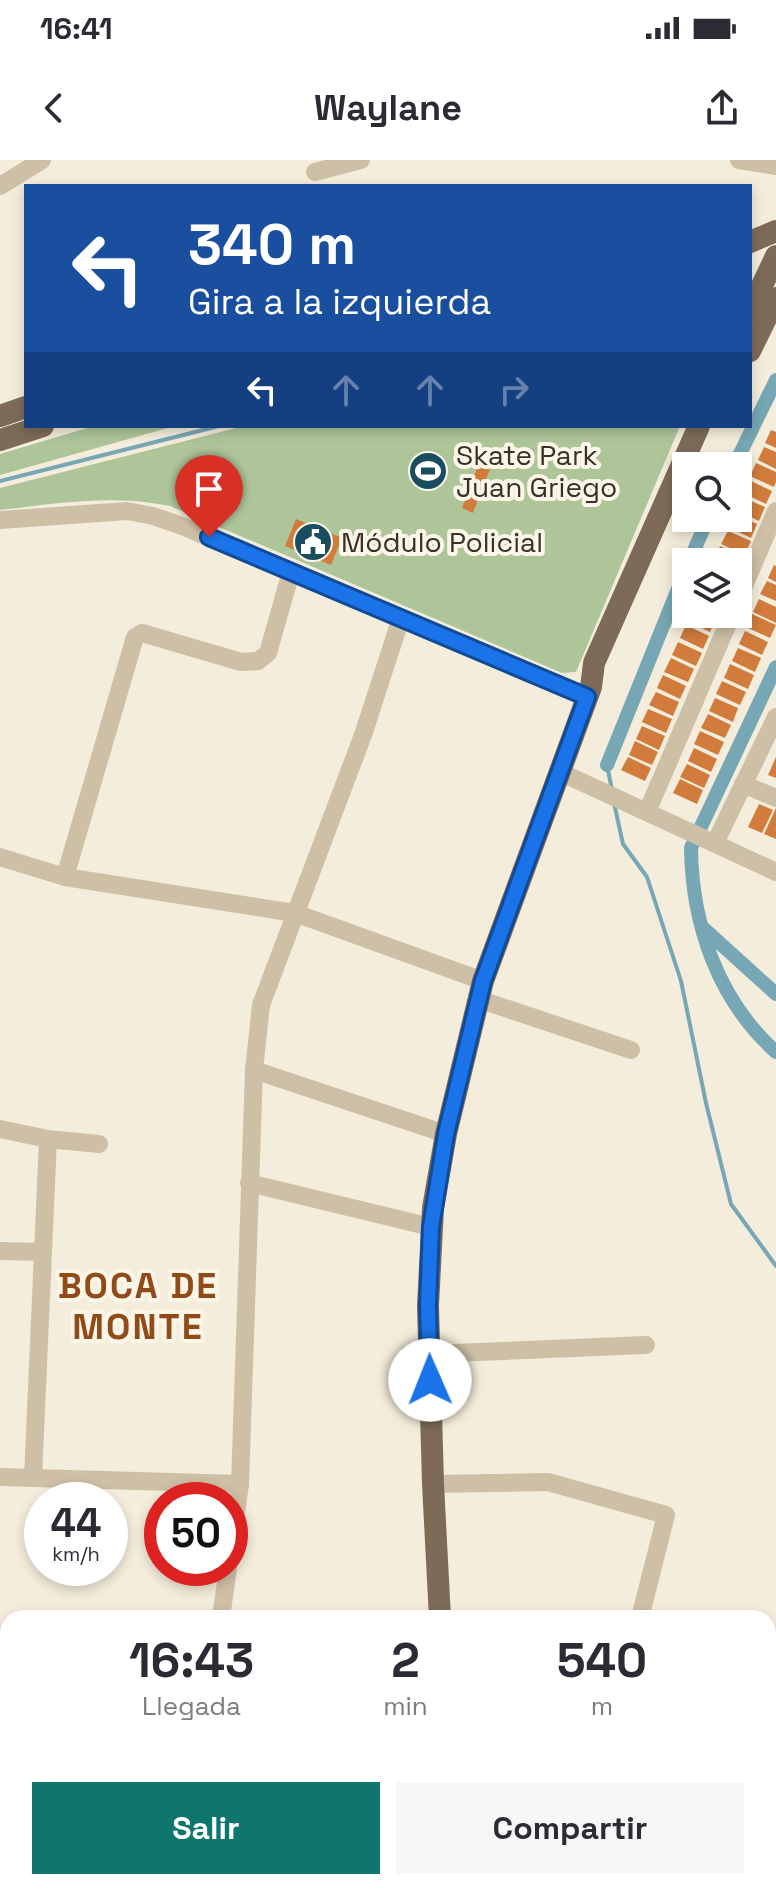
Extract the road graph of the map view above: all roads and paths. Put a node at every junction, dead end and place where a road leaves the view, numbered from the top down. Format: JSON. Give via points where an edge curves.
{"nodes":[{"id":1,"x":42,"y":160,"type":"edge"},
{"id":2,"x":361,"y":160,"type":"edge"},
{"id":3,"x":739,"y":160,"type":"edge"},
{"id":4,"x":776,"y":166,"type":"edge"},
{"id":5,"x":314,"y":173,"type":"edge"},
{"id":6,"x":0,"y":186,"type":"edge"},
{"id":7,"x":776,"y":231,"type":"edge"},
{"id":8,"x":752,"y":241,"type":"edge"},
{"id":9,"x":752,"y":255,"type":"edge"},
{"id":10,"x":771,"y":262,"type":"edge"},
{"id":11,"x":776,"y":298,"type":"edge"},
{"id":12,"x":752,"y":306,"type":"edge"},
{"id":13,"x":752,"y":347,"type":"edge"},
{"id":14,"x":24,"y":408,"type":"edge"},
{"id":15,"x":0,"y":416,"type":"edge"},
{"id":16,"x":37,"y":428,"type":"edge"},
{"id":17,"x":698,"y":428,"type":"edge"},
{"id":18,"x":713,"y":428,"type":"edge"},
{"id":19,"x":0,"y":440,"type":"edge"},
{"id":20,"x":702,"y":452,"type":"edge"},
{"id":21,"x":776,"y":511,"type":"edge"},
{"id":22,"x":0,"y":520,"type":"edge"},
{"id":23,"x":672,"y":521,"type":"edge"},
{"id":24,"x":752,"y":567,"type":"edge"},
{"id":25,"x":291,"y":572,"type":"junction"},
{"id":26,"x":401,"y":618,"type":"junction"},
{"id":27,"x":726,"y":628,"type":"edge"},
{"id":28,"x":589,"y":692,"type":"junction"},
{"id":29,"x":776,"y":717,"type":"edge"},
{"id":30,"x":570,"y":777,"type":"junction"},
{"id":31,"x":743,"y":784,"type":"junction"},
{"id":32,"x":776,"y":798,"type":"edge"},
{"id":33,"x":647,"y":812,"type":"junction"},
{"id":34,"x":714,"y":842,"type":"junction"},
{"id":35,"x":0,"y":857,"type":"edge"},
{"id":36,"x":776,"y":872,"type":"edge"},
{"id":37,"x":65,"y":877,"type":"junction"},
{"id":38,"x":295,"y":913,"type":"junction"},
{"id":39,"x":480,"y":990,"type":"junction"},
{"id":40,"x":631,"y":1050,"type":"dead end"},
{"id":41,"x":254,"y":1070,"type":"junction"},
{"id":42,"x":0,"y":1129,"type":"edge"},
{"id":43,"x":446,"y":1134,"type":"junction"},
{"id":44,"x":48,"y":1139,"type":"junction"},
{"id":45,"x":99,"y":1144,"type":"dead end"},
{"id":46,"x":249,"y":1183,"type":"junction"},
{"id":47,"x":431,"y":1227,"type":"junction"},
{"id":48,"x":0,"y":1251,"type":"edge"},
{"id":49,"x":43,"y":1252,"type":"junction"},
{"id":50,"x":646,"y":1345,"type":"dead end"},
{"id":51,"x":430,"y":1354,"type":"junction"},
{"id":52,"x":0,"y":1477,"type":"edge"},
{"id":53,"x":33,"y":1478,"type":"junction"},
{"id":54,"x":171,"y":1482,"type":"edge"},
{"id":55,"x":240,"y":1482,"type":"edge"},
{"id":56,"x":433,"y":1484,"type":"junction"},
{"id":57,"x":225,"y":1586,"type":"edge"},
{"id":58,"x":222,"y":1610,"type":"edge"},
{"id":59,"x":440,"y":1610,"type":"edge"},
{"id":60,"x":642,"y":1610,"type":"edge"}],
"edges":[{"from":1,"to":6,"type":"street"},
{"from":2,"to":5,"type":"street"},
{"from":3,"to":4,"type":"street"},
{"from":7,"to":8,"type":"main road"},
{"from":9,"to":10,"type":"main road"},
{"from":10,"to":12,"type":"main road"},
{"from":11,"to":13,"type":"main road"},
{"from":14,"to":15,"type":"main road"},
{"from":16,"to":19,"type":"main road"},
{"from":17,"to":28,"type":"main road","via":[[594,663]]},
{"from":18,"to":20,"type":"main road"},
{"from":21,"to":24,"type":"street"},
{"from":22,"to":25,"type":"street","via":[[127,511],[182,526]]},
{"from":23,"to":28,"type":"main road","via":[[607,667]]},
{"from":25,"to":26,"type":"street"},
{"from":25,"to":37,"type":"street","via":[[268,653],[258,661],[241,662],[142,633],[135,637]]},
{"from":26,"to":28,"type":"street"},
{"from":26,"to":38,"type":"street"},
{"from":27,"to":33,"type":"street"},
{"from":28,"to":30,"type":"main road"},
{"from":29,"to":31,"type":"street"},
{"from":30,"to":33,"type":"street"},
{"from":30,"to":39,"type":"main road"},
{"from":31,"to":32,"type":"street"},
{"from":31,"to":34,"type":"street"},
{"from":33,"to":34,"type":"street"},
{"from":34,"to":36,"type":"street"},
{"from":35,"to":37,"type":"street"},
{"from":37,"to":38,"type":"street"},
{"from":38,"to":39,"type":"street"},
{"from":38,"to":41,"type":"street","via":[[261,1005]]},
{"from":39,"to":40,"type":"street"},
{"from":39,"to":43,"type":"main road"},
{"from":41,"to":43,"type":"street"},
{"from":41,"to":46,"type":"street"},
{"from":42,"to":44,"type":"street"},
{"from":43,"to":47,"type":"main road"},
{"from":44,"to":45,"type":"street"},
{"from":44,"to":49,"type":"street"},
{"from":46,"to":47,"type":"street"},
{"from":46,"to":55,"type":"street"},
{"from":47,"to":51,"type":"main road"},
{"from":48,"to":49,"type":"street"},
{"from":49,"to":53,"type":"street"},
{"from":50,"to":51,"type":"street"},
{"from":51,"to":56,"type":"main road"},
{"from":52,"to":53,"type":"street"},
{"from":53,"to":54,"type":"street"},
{"from":56,"to":59,"type":"main road"},
{"from":56,"to":60,"type":"street","via":[[548,1482],[666,1515]]},
{"from":57,"to":58,"type":"street"}]}
